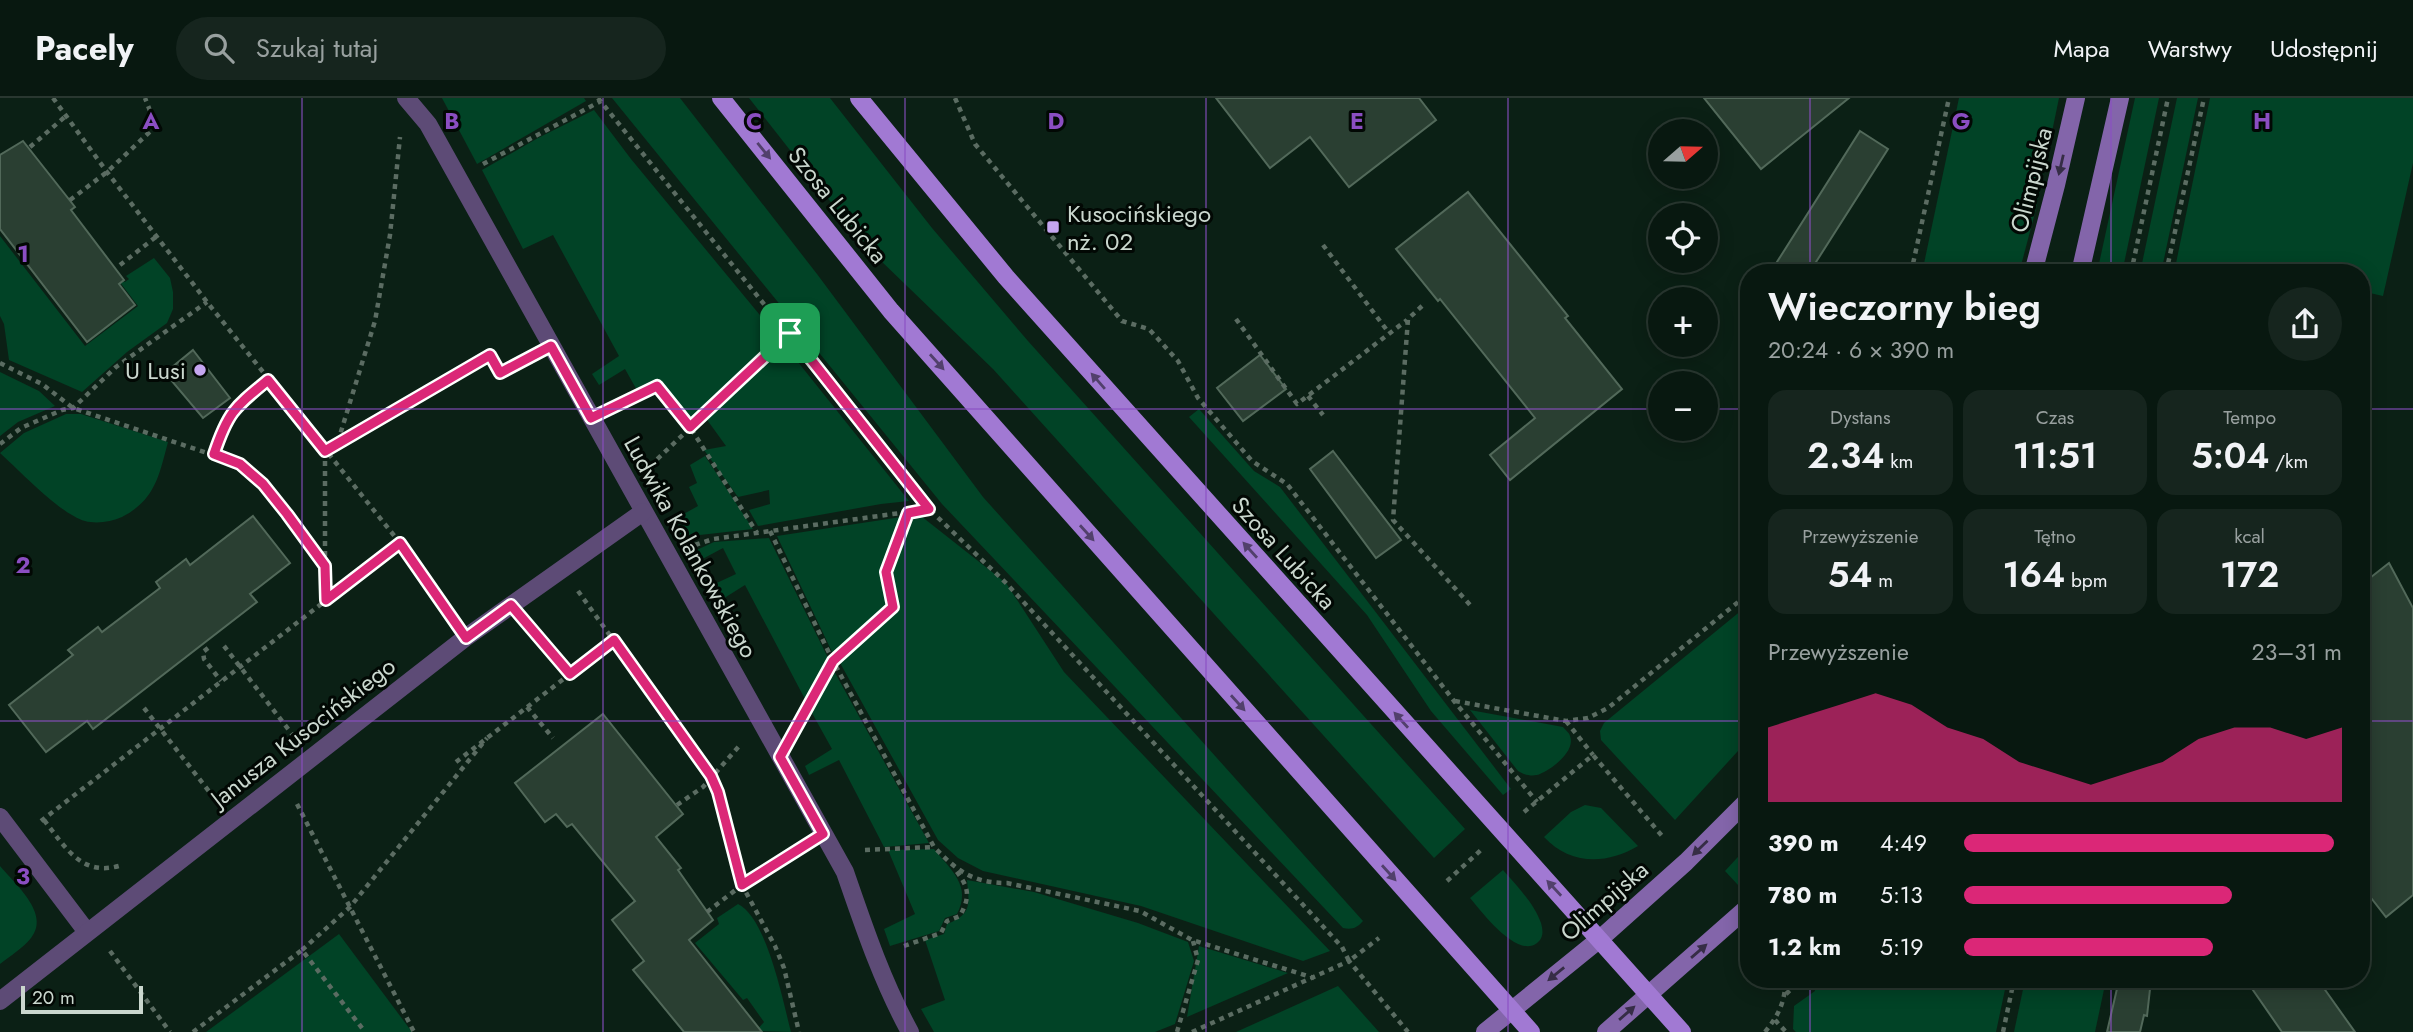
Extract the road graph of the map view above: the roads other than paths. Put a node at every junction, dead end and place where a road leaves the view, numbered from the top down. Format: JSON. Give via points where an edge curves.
{"nodes":[{"id":1,"x":405,"y":98,"type":"edge"},
{"id":2,"x":721,"y":98,"type":"edge"},
{"id":3,"x":859,"y":98,"type":"edge"},
{"id":4,"x":2076,"y":98,"type":"edge"},
{"id":5,"x":2120,"y":98,"type":"edge"},
{"id":6,"x":2035,"y":264,"type":"edge"},
{"id":7,"x":2082,"y":264,"type":"edge"},
{"id":8,"x":643,"y":512,"type":"junction"},
{"id":9,"x":1740,"y":808,"type":"edge"},
{"id":10,"x":0,"y":817,"type":"edge"},
{"id":11,"x":1740,"y":914,"type":"edge"},
{"id":12,"x":90,"y":930,"type":"junction"},
{"id":13,"x":1601,"y":938,"type":"junction"},
{"id":14,"x":1649,"y":994,"type":"junction"},
{"id":15,"x":0,"y":1001,"type":"edge"},
{"id":16,"x":1512,"y":1010,"type":"junction"},
{"id":17,"x":910,"y":1032,"type":"edge"},
{"id":18,"x":1485,"y":1032,"type":"edge"},
{"id":19,"x":1531,"y":1032,"type":"edge"},
{"id":20,"x":1606,"y":1032,"type":"edge"},
{"id":21,"x":1682,"y":1032,"type":"edge"}],
"edges":[{"from":1,"to":8,"type":"street","name":"Ludwika Kolankowskiego","via":[[428,124]]},
{"from":2,"to":16,"type":"main road","name":"Szosa Lubicka","one_way":true,"via":[[891,311]]},
{"from":13,"to":3,"type":"main road","name":"Szosa Lubicka","one_way":true,"via":[[1033,308]]},
{"from":4,"to":6,"type":"main road","name":"Olimpijska","one_way":true},
{"from":5,"to":7,"type":"main road"},
{"from":8,"to":12,"type":"street","name":"Janusza Kusocińskiego","via":[[466,638]]},
{"from":8,"to":17,"type":"street","name":"Ludwika Kolankowskiego","via":[[845,872],[875,957]]},
{"from":9,"to":13,"type":"main road","name":"Olimpijska","one_way":true},
{"from":10,"to":12,"type":"street"},
{"from":14,"to":11,"type":"main road","one_way":true},
{"from":12,"to":15,"type":"street","name":"Janusza Kusocińskiego"},
{"from":13,"to":14,"type":"main road","name":"Szosa Lubicka"},
{"from":13,"to":16,"type":"main road","name":"Olimpijska","one_way":true},
{"from":20,"to":14,"type":"main road","one_way":true},
{"from":14,"to":21,"type":"main road","name":"Szosa Lubicka"},
{"from":16,"to":18,"type":"main road","name":"Olimpijska"},
{"from":16,"to":19,"type":"main road","name":"Szosa Lubicka"}]}
